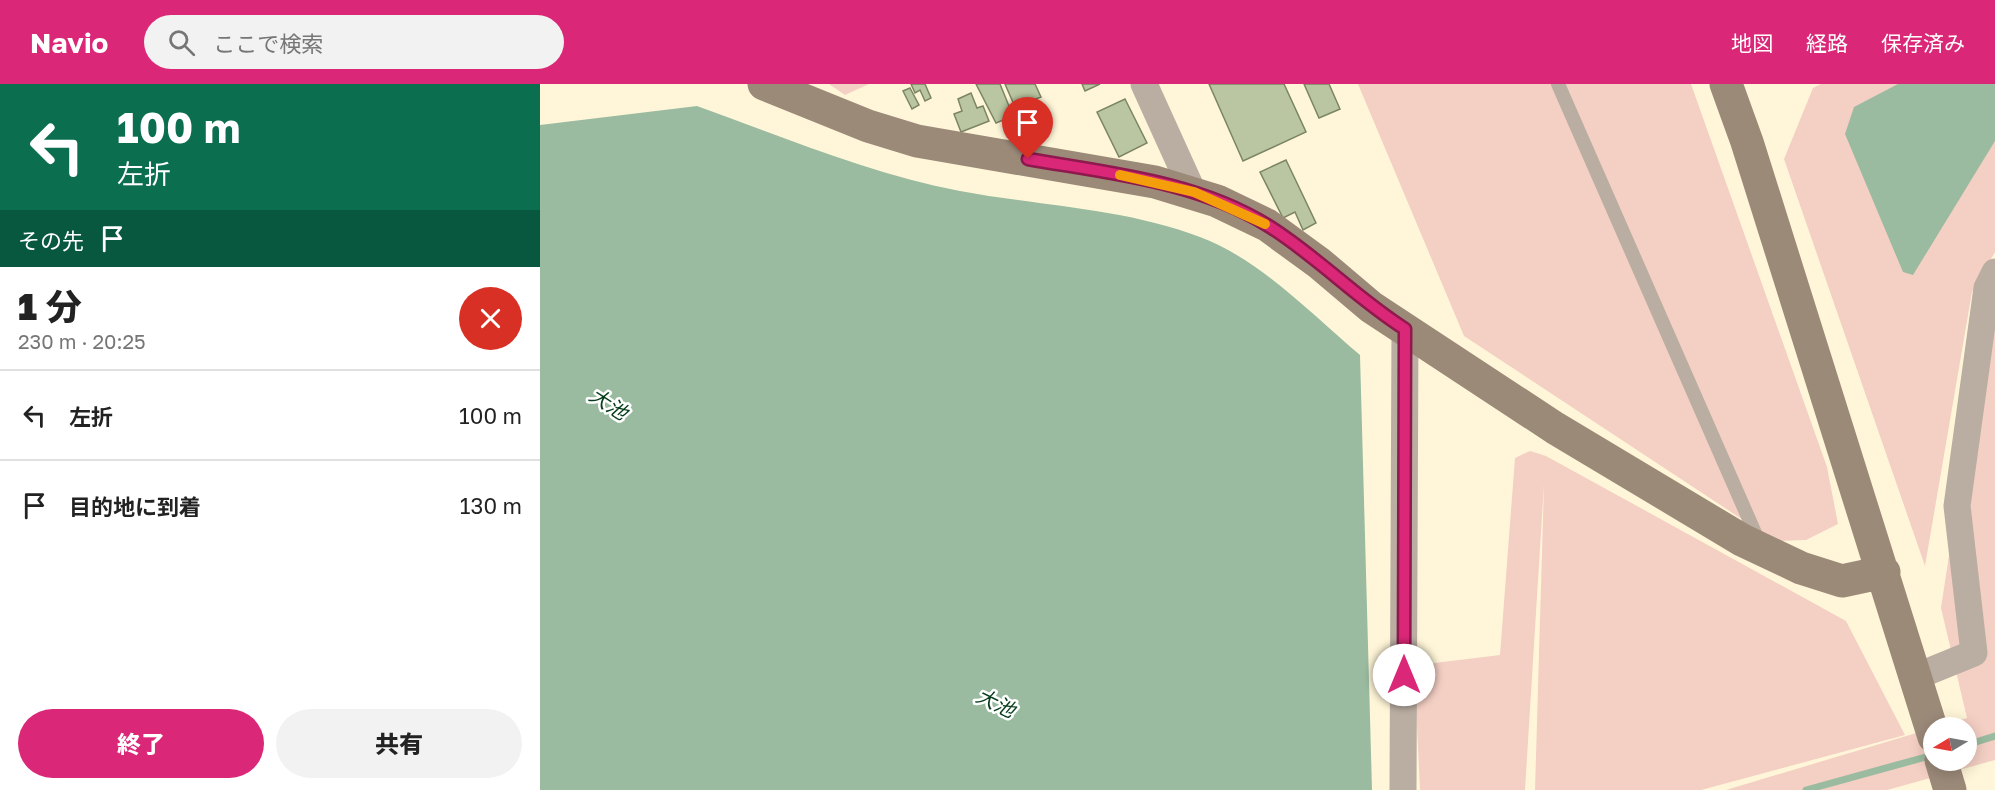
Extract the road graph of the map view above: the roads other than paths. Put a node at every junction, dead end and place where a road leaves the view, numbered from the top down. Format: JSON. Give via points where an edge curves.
{"nodes":[{"id":1,"x":764,"y":84,"type":"edge"},
{"id":2,"x":1144,"y":84,"type":"edge"},
{"id":3,"x":1558,"y":84,"type":"edge"},
{"id":4,"x":1726,"y":84,"type":"edge"},
{"id":5,"x":1194,"y":192,"type":"junction"},
{"id":6,"x":1995,"y":272,"type":"edge"},
{"id":7,"x":1405,"y":329,"type":"junction"},
{"id":8,"x":1762,"y":549,"type":"junction"},
{"id":9,"x":1884,"y":572,"type":"junction"},
{"id":10,"x":1915,"y":677,"type":"junction"},
{"id":11,"x":1928,"y":717,"type":"edge"},
{"id":12,"x":1944,"y":771,"type":"edge"},
{"id":13,"x":1403,"y":790,"type":"edge"},
{"id":14,"x":1950,"y":790,"type":"edge"}],
"edges":[{"from":1,"to":5,"type":"street","via":[[868,126],[917,141],[1094,170]]},
{"from":2,"to":5,"type":"street"},
{"from":3,"to":8,"type":"lane"},
{"from":4,"to":9,"type":"street"},
{"from":5,"to":7,"type":"street","via":[[1267,225]]},
{"from":6,"to":10,"type":"street","via":[[1987,288],[1957,506],[1974,653]]},
{"from":7,"to":8,"type":"street","via":[[1635,478]]},
{"from":7,"to":13,"type":"street"},
{"from":8,"to":9,"type":"street","via":[[1801,568],[1842,580]]},
{"from":9,"to":10,"type":"street"},
{"from":10,"to":11,"type":"street"},
{"from":12,"to":14,"type":"street"}]}
